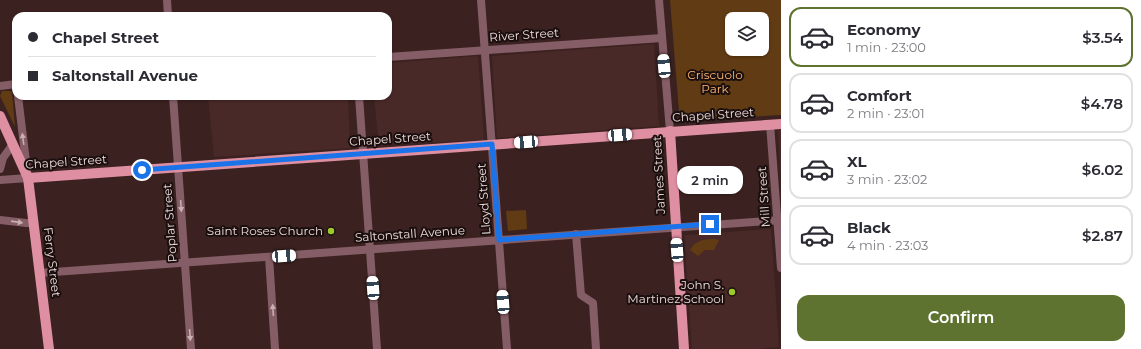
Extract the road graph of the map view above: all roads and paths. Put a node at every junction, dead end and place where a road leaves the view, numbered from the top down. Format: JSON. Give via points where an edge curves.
{"nodes":[{"id":1,"x":167,"y":0,"type":"edge"},
{"id":2,"x":481,"y":0,"type":"edge"},
{"id":3,"x":659,"y":0,"type":"edge"},
{"id":4,"x":168,"y":12,"type":"edge"},
{"id":5,"x":662,"y":38,"type":"junction"},
{"id":6,"x":485,"y":50,"type":"junction"},
{"id":7,"x":392,"y":57,"type":"edge"},
{"id":8,"x":12,"y":84,"type":"edge"},
{"id":9,"x":0,"y":86,"type":"edge"},
{"id":10,"x":18,"y":100,"type":"edge"},
{"id":11,"x":173,"y":100,"type":"edge"},
{"id":12,"x":360,"y":100,"type":"edge"},
{"id":13,"x":0,"y":116,"type":"edge"},
{"id":14,"x":770,"y":124,"type":"junction"},
{"id":15,"x":781,"y":124,"type":"edge"},
{"id":16,"x":670,"y":131,"type":"junction"},
{"id":17,"x":13,"y":144,"type":"junction"},
{"id":18,"x":492,"y":144,"type":"junction"},
{"id":19,"x":364,"y":154,"type":"junction"},
{"id":20,"x":178,"y":167,"type":"junction"},
{"id":21,"x":0,"y":169,"type":"edge"},
{"id":22,"x":28,"y":178,"type":"junction"},
{"id":23,"x":0,"y":180,"type":"edge"},
{"id":24,"x":0,"y":220,"type":"edge"},
{"id":25,"x":779,"y":220,"type":"edge"},
{"id":26,"x":34,"y":223,"type":"junction"},
{"id":27,"x":675,"y":227,"type":"junction"},
{"id":28,"x":576,"y":234,"type":"junction"},
{"id":29,"x":499,"y":240,"type":"junction"},
{"id":30,"x":371,"y":249,"type":"junction"},
{"id":31,"x":269,"y":257,"type":"junction"},
{"id":32,"x":184,"y":262,"type":"junction"},
{"id":33,"x":781,"y":268,"type":"edge"},
{"id":34,"x":40,"y":273,"type":"junction"},
{"id":35,"x":50,"y":349,"type":"edge"},
{"id":36,"x":191,"y":349,"type":"edge"},
{"id":37,"x":275,"y":349,"type":"edge"},
{"id":38,"x":377,"y":349,"type":"edge"},
{"id":39,"x":507,"y":349,"type":"edge"},
{"id":40,"x":596,"y":349,"type":"edge"},
{"id":41,"x":684,"y":349,"type":"edge"}],
"edges":[{"from":1,"to":4,"type":"street"},
{"from":2,"to":6,"type":"street","name":"Lloyd Street"},
{"from":3,"to":5,"type":"street","name":"James Street"},
{"from":5,"to":6,"type":"street","name":"River Street"},
{"from":5,"to":16,"type":"street","name":"James Street"},
{"from":6,"to":7,"type":"street","name":"River Street"},
{"from":6,"to":18,"type":"street","name":"Lloyd Street"},
{"from":8,"to":9,"type":"street"},
{"from":22,"to":10,"type":"street","name":"Ferry Street","one_way":true},
{"from":11,"to":20,"type":"street","name":"Poplar Street"},
{"from":12,"to":19,"type":"street"},
{"from":13,"to":17,"type":"main road","name":"Ferry Street"},
{"from":14,"to":15,"type":"main road","name":"Chapel Street"},
{"from":14,"to":16,"type":"main road","name":"Chapel Street"},
{"from":14,"to":25,"type":"street","name":"Mill Street"},
{"from":16,"to":18,"type":"main road","name":"Chapel Street"},
{"from":16,"to":27,"type":"main road","name":"James Street"},
{"from":17,"to":21,"type":"street","via":[[3,158]]},
{"from":17,"to":22,"type":"main road","name":"Ferry Street"},
{"from":18,"to":19,"type":"main road","name":"Chapel Street"},
{"from":18,"to":29,"type":"street","name":"Lloyd Street"},
{"from":19,"to":20,"type":"main road","name":"Chapel Street"},
{"from":19,"to":30,"type":"street"},
{"from":20,"to":22,"type":"main road","name":"Chapel Street"},
{"from":20,"to":32,"type":"street","name":"Poplar Street","one_way":true},
{"from":22,"to":23,"type":"street","name":"Chapel Street"},
{"from":22,"to":26,"type":"main road","name":"Ferry Street"},
{"from":24,"to":26,"type":"street","one_way":true},
{"from":25,"to":27,"type":"street","name":"Saltonstall Avenue"},
{"from":25,"to":33,"type":"street","name":"Mill Street"},
{"from":26,"to":34,"type":"main road","name":"Ferry Street"},
{"from":27,"to":28,"type":"street","name":"Saltonstall Avenue"},
{"from":27,"to":41,"type":"main road","name":"James Street"},
{"from":28,"to":29,"type":"street","name":"Saltonstall Avenue"},
{"from":28,"to":40,"type":"street","via":[[580,295],[593,303]]},
{"from":29,"to":30,"type":"street","name":"Saltonstall Avenue"},
{"from":29,"to":39,"type":"street","name":"Lloyd Street"},
{"from":30,"to":31,"type":"street","name":"Saltonstall Avenue"},
{"from":30,"to":38,"type":"street"},
{"from":31,"to":32,"type":"street","name":"Saltonstall Avenue"},
{"from":37,"to":31,"type":"street","one_way":true},
{"from":32,"to":34,"type":"street","name":"Saltonstall Avenue"},
{"from":32,"to":36,"type":"street","name":"Poplar Street","one_way":true},
{"from":34,"to":35,"type":"main road","name":"Ferry Street"}]}
